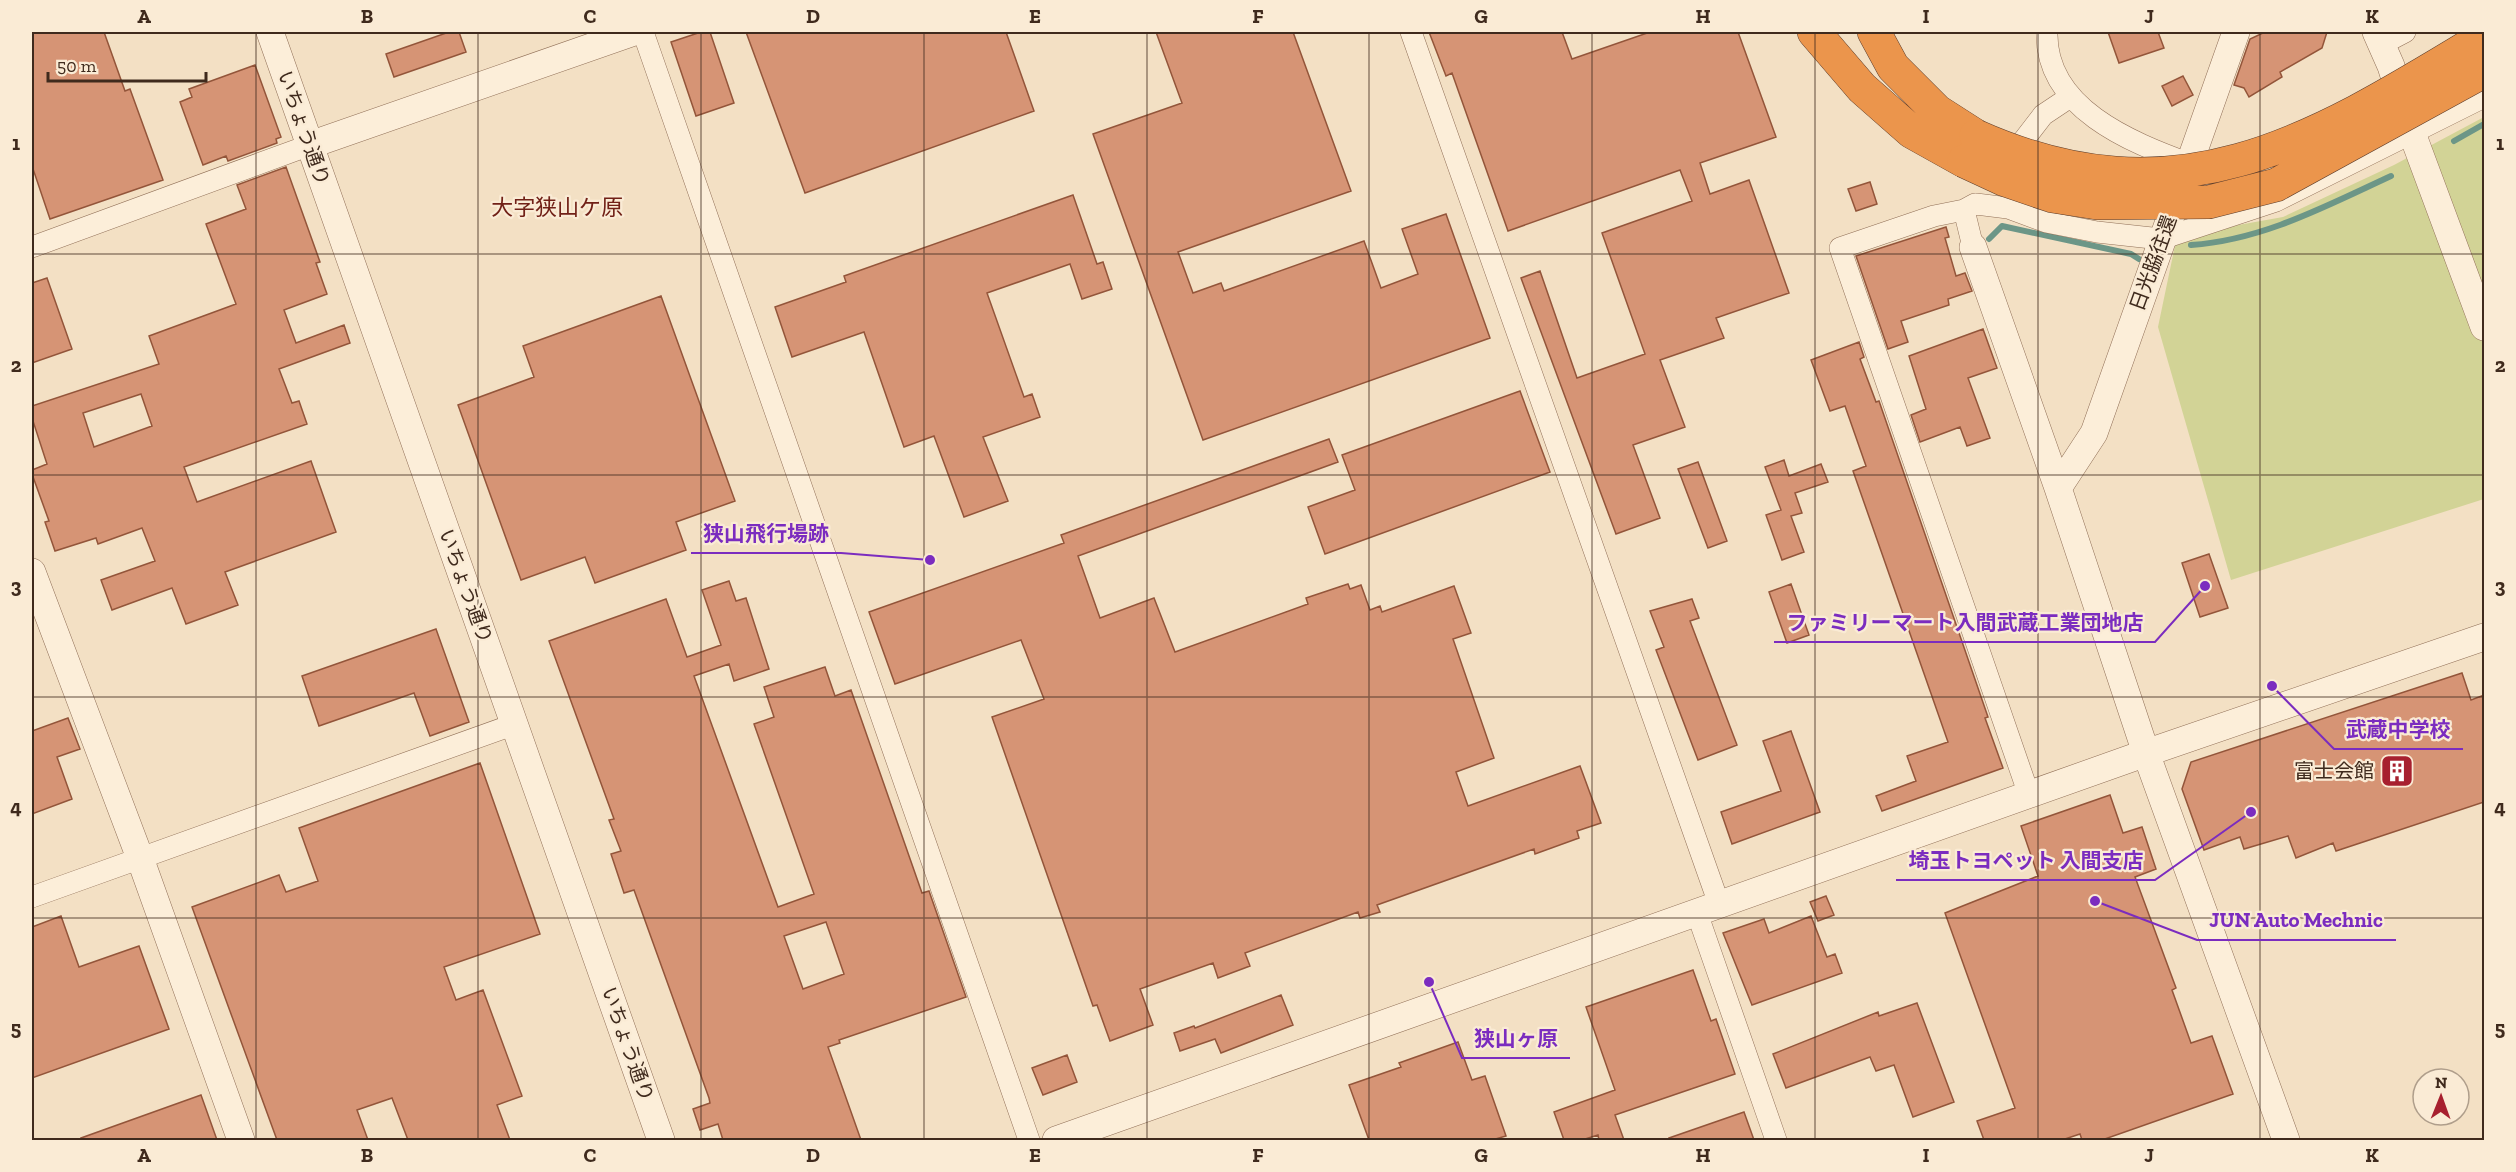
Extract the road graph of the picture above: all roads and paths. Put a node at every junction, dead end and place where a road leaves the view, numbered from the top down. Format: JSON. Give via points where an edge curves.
{"nodes":[{"id":1,"x":270,"y":32,"type":"edge"},
{"id":2,"x":634,"y":32,"type":"edge"},
{"id":3,"x":643,"y":32,"type":"edge"},
{"id":4,"x":1411,"y":32,"type":"edge"},
{"id":5,"x":1814,"y":32,"type":"edge"},
{"id":6,"x":1874,"y":32,"type":"edge"},
{"id":7,"x":2047,"y":32,"type":"edge"},
{"id":8,"x":2236,"y":32,"type":"edge"},
{"id":9,"x":2388,"y":36,"type":"edge"},
{"id":10,"x":2484,"y":37,"type":"edge"},
{"id":11,"x":2484,"y":71,"type":"edge"},
{"id":12,"x":2070,"y":97,"type":"junction"},
{"id":13,"x":2484,"y":97,"type":"edge"},
{"id":14,"x":2412,"y":133,"type":"junction"},
{"id":15,"x":310,"y":145,"type":"junction"},
{"id":16,"x":1970,"y":148,"type":"junction"},
{"id":17,"x":2190,"y":164,"type":"junction"},
{"id":18,"x":1970,"y":207,"type":"junction"},
{"id":19,"x":2161,"y":238,"type":"junction"},
{"id":20,"x":32,"y":247,"type":"edge"},
{"id":21,"x":1973,"y":247,"type":"joint"},
{"id":22,"x":2484,"y":327,"type":"edge"},
{"id":23,"x":2058,"y":488,"type":"junction"},
{"id":24,"x":32,"y":572,"type":"edge"},
{"id":25,"x":2484,"y":637,"type":"edge"},
{"id":26,"x":515,"y":724,"type":"junction"},
{"id":27,"x":2146,"y":753,"type":"junction"},
{"id":28,"x":2030,"y":795,"type":"junction"},
{"id":29,"x":140,"y":858,"type":"junction"},
{"id":30,"x":32,"y":897,"type":"edge"},
{"id":31,"x":1708,"y":909,"type":"junction"},
{"id":32,"x":241,"y":1140,"type":"edge"},
{"id":33,"x":662,"y":1140,"type":"edge"},
{"id":34,"x":1029,"y":1140,"type":"edge"},
{"id":35,"x":1056,"y":1140,"type":"edge"},
{"id":36,"x":1776,"y":1140,"type":"edge"},
{"id":37,"x":2286,"y":1140,"type":"edge"}],
"edges":[{"from":1,"to":15,"type":"street","name":"いちょう通り"},
{"from":2,"to":15,"type":"street"},
{"from":3,"to":34,"type":"street"},
{"from":4,"to":31,"type":"street"},
{"from":5,"to":16,"type":"highway","via":[[1862,88],[1912,132]]},
{"from":6,"to":16,"type":"highway","via":[[1893,67]]},
{"from":7,"to":12,"type":"street","via":[[2052,64]]},
{"from":8,"to":17,"type":"street","name":"日光脇往還"},
{"from":9,"to":14,"type":"street","via":[[2391,66]]},
{"from":10,"to":16,"type":"highway","bridge":true,"via":[[2314,134],[2237,162],[2177,174],[2151,174],[2073,169]]},
{"from":11,"to":16,"type":"highway","bridge":true,"via":[[2276,185],[2209,202],[2097,203],[2064,198],[2005,180]]},
{"from":12,"to":17,"type":"street","via":[[2103,124],[2138,145]]},
{"from":12,"to":18,"type":"street","via":[[2043,115]]},
{"from":13,"to":14,"type":"street"},
{"from":14,"to":19,"type":"street","via":[[2276,201]]},
{"from":14,"to":22,"type":"street"},
{"from":15,"to":20,"type":"street"},
{"from":15,"to":26,"type":"street","name":"いちょう通り"},
{"from":17,"to":19,"type":"street","name":"日光脇往還"},
{"from":18,"to":19,"type":"street","via":[[2008,208],[2046,222]]},
{"from":18,"to":21,"type":"street"},
{"from":18,"to":28,"type":"street","via":[[1840,248]]},
{"from":19,"to":23,"type":"street","name":"日光脇往還","via":[[2094,433]]},
{"from":21,"to":23,"type":"street"},
{"from":23,"to":27,"type":"street"},
{"from":24,"to":29,"type":"street"},
{"from":25,"to":27,"type":"street"},
{"from":26,"to":29,"type":"street"},
{"from":26,"to":33,"type":"street","name":"いちょう通り"},
{"from":27,"to":28,"type":"street"},
{"from":27,"to":37,"type":"street"},
{"from":28,"to":31,"type":"street"},
{"from":29,"to":30,"type":"street"},
{"from":29,"to":32,"type":"street"},
{"from":31,"to":35,"type":"street"},
{"from":31,"to":36,"type":"street"}]}
